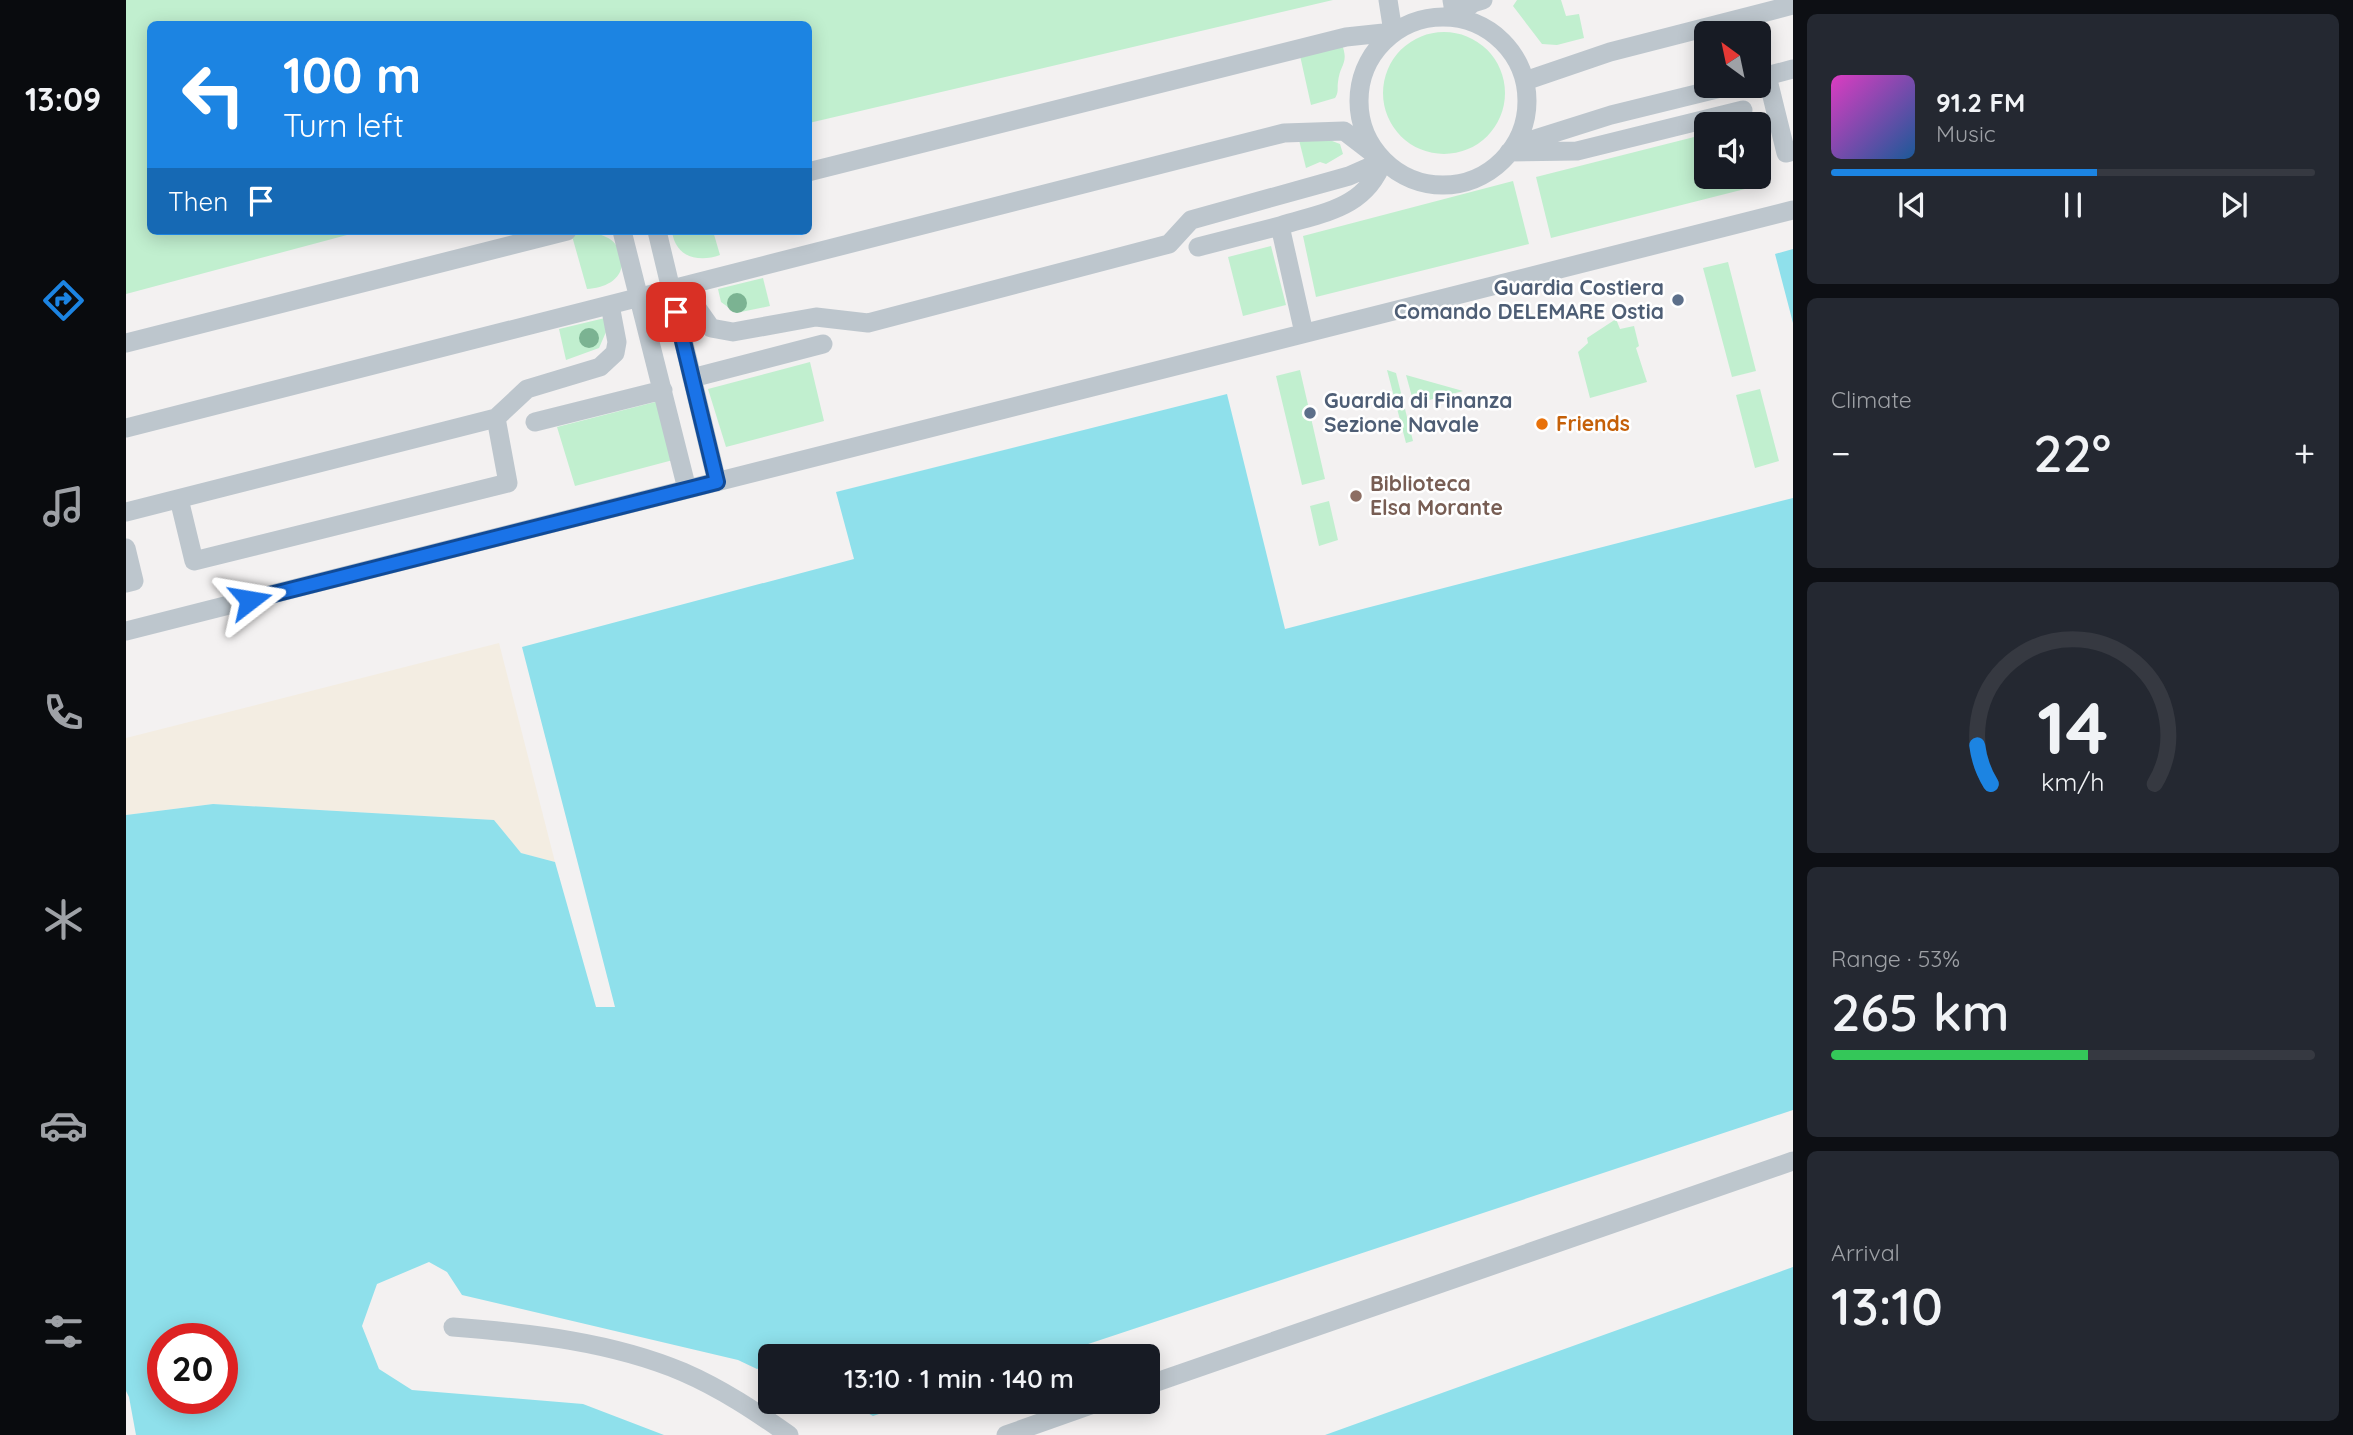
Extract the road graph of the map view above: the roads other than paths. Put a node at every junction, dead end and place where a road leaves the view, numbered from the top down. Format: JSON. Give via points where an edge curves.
{"nodes":[{"id":1,"x":1388,"y":0,"type":"edge"},
{"id":2,"x":1483,"y":0,"type":"edge"},
{"id":3,"x":1793,"y":5,"type":"edge"},
{"id":4,"x":1454,"y":8,"type":"edge"},
{"id":5,"x":1393,"y":32,"type":"junction"},
{"id":6,"x":1793,"y":69,"type":"edge"},
{"id":7,"x":1771,"y":75,"type":"edge"},
{"id":8,"x":1525,"y":81,"type":"junction"},
{"id":9,"x":1694,"y":95,"type":"edge"},
{"id":10,"x":1769,"y":98,"type":"edge"},
{"id":11,"x":1743,"y":110,"type":"dead end"},
{"id":12,"x":1512,"y":148,"type":"junction"},
{"id":13,"x":1793,"y":151,"type":"edge"},
{"id":14,"x":1383,"y":161,"type":"junction"},
{"id":15,"x":812,"y":171,"type":"edge"},
{"id":16,"x":1793,"y":210,"type":"edge"},
{"id":17,"x":1280,"y":226,"type":"junction"},
{"id":18,"x":551,"y":235,"type":"edge"},
{"id":19,"x":623,"y":235,"type":"edge"},
{"id":20,"x":658,"y":235,"type":"edge"},
{"id":21,"x":1198,"y":247,"type":"dead end"},
{"id":22,"x":692,"y":285,"type":"junction"},
{"id":23,"x":671,"y":290,"type":"junction"},
{"id":24,"x":640,"y":298,"type":"junction"},
{"id":25,"x":610,"y":305,"type":"junction"},
{"id":26,"x":1304,"y":333,"type":"junction"},
{"id":27,"x":126,"y":343,"type":"edge"},
{"id":28,"x":823,"y":344,"type":"dead end"},
{"id":29,"x":692,"y":378,"type":"junction"},
{"id":30,"x":663,"y":390,"type":"junction"},
{"id":31,"x":496,"y":418,"type":"junction"},
{"id":32,"x":535,"y":422,"type":"dead end"},
{"id":33,"x":126,"y":428,"type":"edge"},
{"id":34,"x":717,"y":482,"type":"junction"},
{"id":35,"x":687,"y":489,"type":"junction"},
{"id":36,"x":179,"y":499,"type":"junction"},
{"id":37,"x":126,"y":512,"type":"edge"},
{"id":38,"x":126,"y":548,"type":"edge"},
{"id":39,"x":126,"y":583,"type":"edge"},
{"id":40,"x":126,"y":631,"type":"edge"},
{"id":41,"x":1793,"y":1161,"type":"edge"},
{"id":42,"x":453,"y":1327,"type":"dead end"},
{"id":43,"x":1160,"y":1381,"type":"edge"},
{"id":44,"x":1066,"y":1414,"type":"edge"},
{"id":45,"x":789,"y":1435,"type":"edge"},
{"id":46,"x":1006,"y":1435,"type":"edge"}],
"edges":[{"from":1,"to":5,"type":"lane"},
{"from":2,"to":4,"type":"lane"},
{"from":3,"to":8,"type":"lane","via":[[1610,52]]},
{"from":4,"to":5,"type":"lane"},
{"from":4,"to":8,"type":"lane","via":[[1500,38],[1516,58]]},
{"from":5,"to":14,"type":"lane","via":[[1372,53],[1361,80],[1358,109],[1366,137]]},
{"from":5,"to":15,"type":"lane","via":[[1346,37]]},
{"from":6,"to":7,"type":"lane"},
{"from":8,"to":12,"type":"lane","via":[[1528,103],[1524,124]]},
{"from":9,"to":12,"type":"lane"},
{"from":10,"to":13,"type":"lane","via":[[1786,153]]},
{"from":11,"to":12,"type":"lane","via":[[1577,151]]},
{"from":12,"to":14,"type":"lane","via":[[1499,164],[1477,178],[1453,185],[1427,184],[1403,176]]},
{"from":14,"to":17,"type":"lane","via":[[1362,195],[1338,208]]},
{"from":14,"to":22,"type":"lane","via":[[1344,131],[1284,133]]},
{"from":14,"to":22,"type":"lane","via":[[1349,176],[1191,220],[1169,244],[868,323],[816,317],[733,332],[711,328],[697,308]]},
{"from":16,"to":26,"type":"lane"},
{"from":17,"to":21,"type":"lane"},
{"from":17,"to":26,"type":"lane"},
{"from":18,"to":27,"type":"lane"},
{"from":19,"to":24,"type":"lane"},
{"from":20,"to":23,"type":"lane"},
{"from":22,"to":23,"type":"lane"},
{"from":23,"to":24,"type":"lane"},
{"from":23,"to":29,"type":"lane"},
{"from":24,"to":25,"type":"lane"},
{"from":24,"to":30,"type":"lane"},
{"from":25,"to":31,"type":"lane","via":[[615,353],[600,367],[527,388]]},
{"from":25,"to":33,"type":"lane"},
{"from":26,"to":34,"type":"lane"},
{"from":28,"to":29,"type":"lane"},
{"from":29,"to":34,"type":"lane"},
{"from":30,"to":32,"type":"lane"},
{"from":30,"to":35,"type":"lane"},
{"from":31,"to":36,"type":"lane"},
{"from":31,"to":36,"type":"lane","via":[[508,483],[194,561]]},
{"from":34,"to":35,"type":"lane"},
{"from":35,"to":40,"type":"lane"},
{"from":36,"to":37,"type":"lane"},
{"from":38,"to":39,"type":"lane","via":[[134,581]]},
{"from":41,"to":43,"type":"lane"},
{"from":42,"to":45,"type":"lane","via":[[526,1333],[600,1347],[681,1371],[748,1405]]},
{"from":44,"to":46,"type":"lane"}]}
